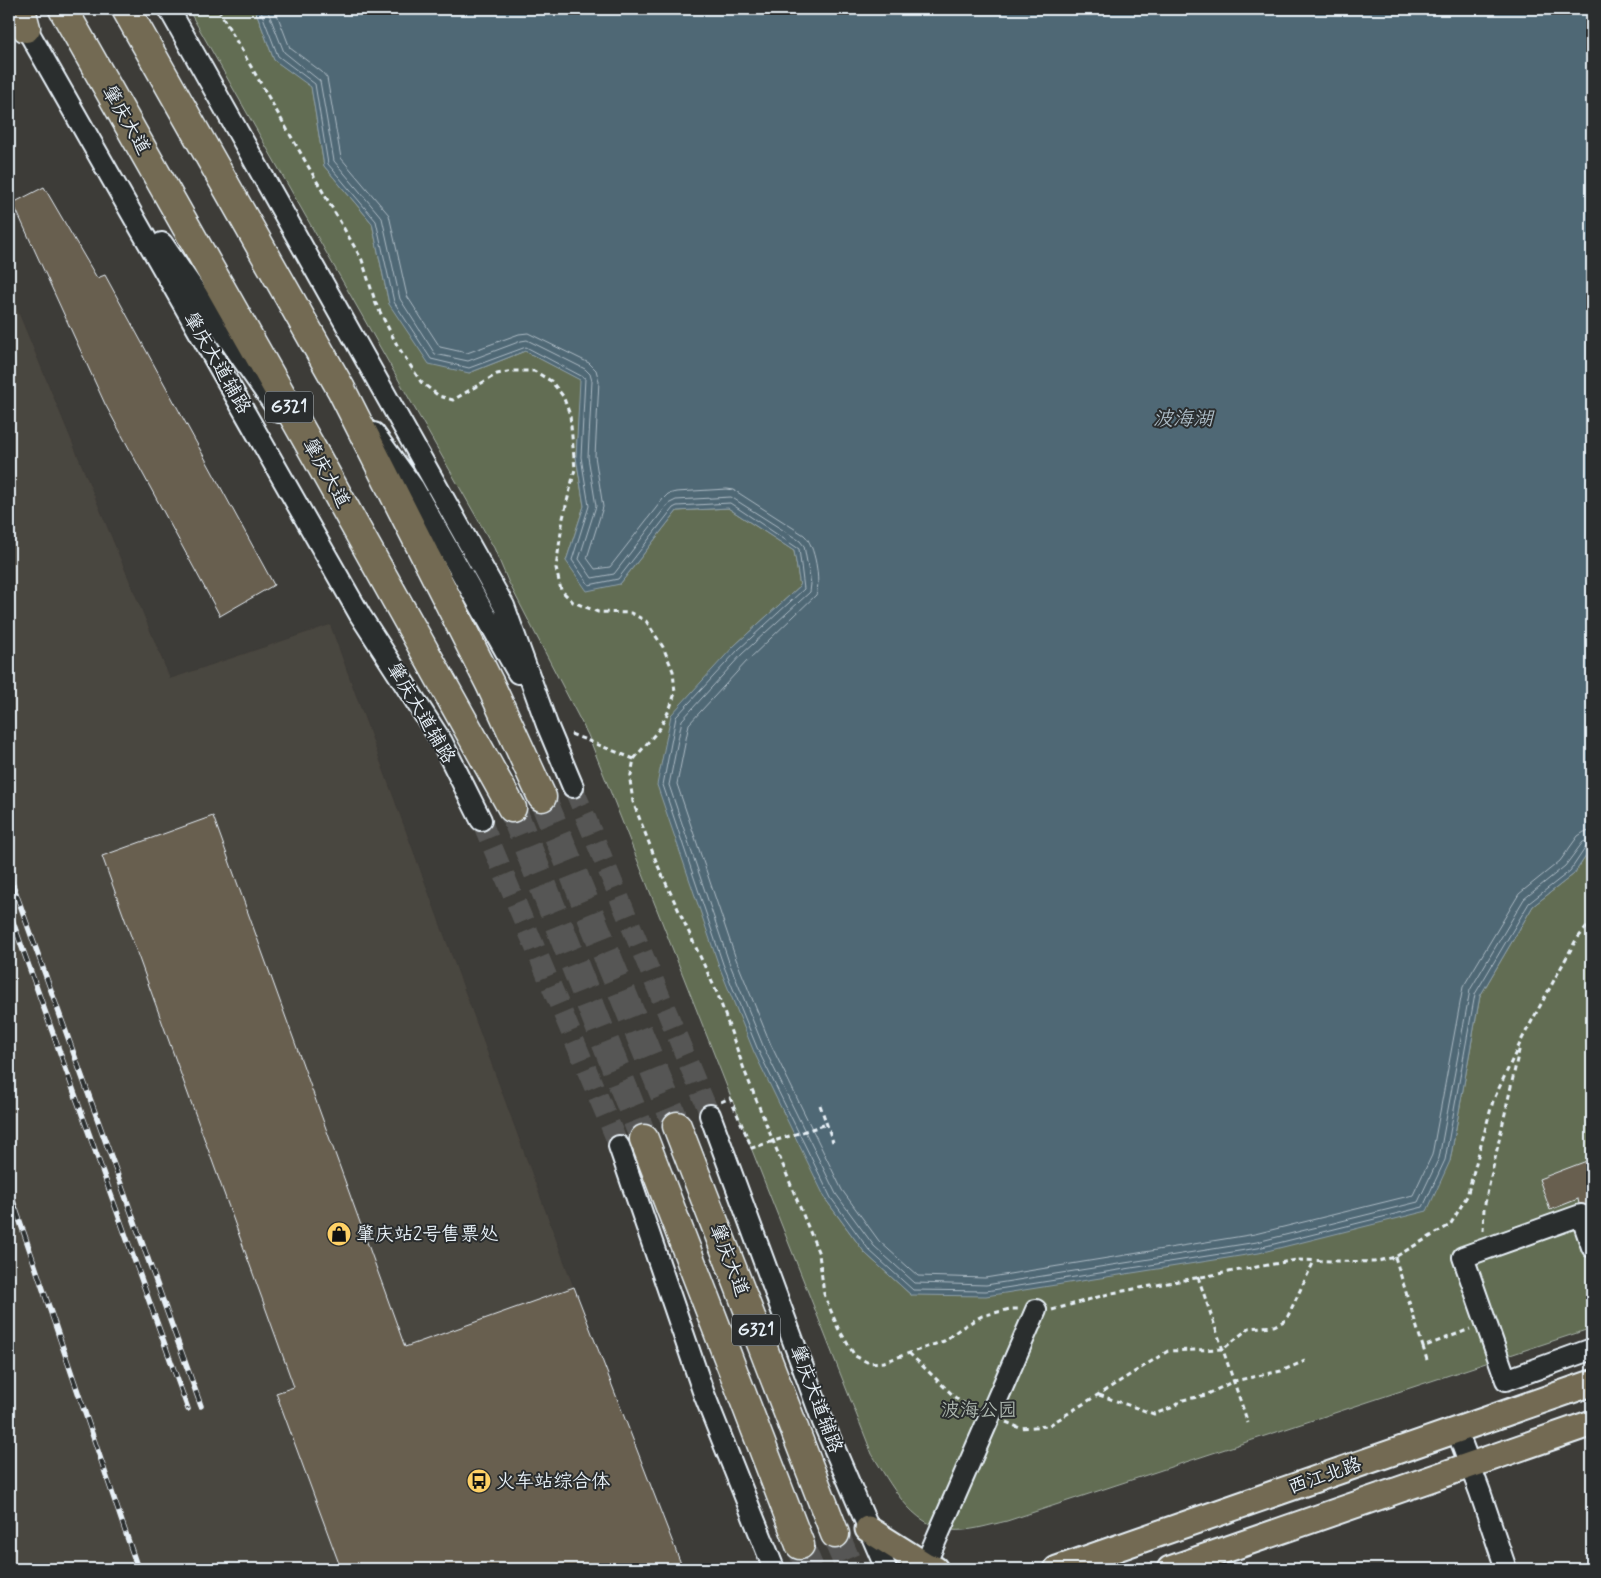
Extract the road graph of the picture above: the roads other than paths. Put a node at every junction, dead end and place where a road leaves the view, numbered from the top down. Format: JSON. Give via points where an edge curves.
{"nodes":[{"id":1,"x":63,"y":9,"type":"edge"},
{"id":2,"x":126,"y":9,"type":"edge"},
{"id":3,"x":169,"y":9,"type":"edge"},
{"id":4,"x":21,"y":15,"type":"edge"},
{"id":5,"x":102,"y":161,"type":"junction"},
{"id":6,"x":341,"y":389,"type":"junction"},
{"id":7,"x":316,"y":456,"type":"junction"},
{"id":8,"x":547,"y":725,"type":"junction"},
{"id":9,"x":573,"y":788,"type":"tunnel mouth"},
{"id":10,"x":542,"y":797,"type":"tunnel mouth"},
{"id":11,"x":512,"y":808,"type":"tunnel mouth"},
{"id":12,"x":481,"y":820,"type":"tunnel mouth"},
{"id":13,"x":713,"y":1109,"type":"tunnel mouth"},
{"id":14,"x":678,"y":1126,"type":"tunnel mouth"},
{"id":15,"x":644,"y":1139,"type":"tunnel mouth"},
{"id":16,"x":619,"y":1146,"type":"tunnel mouth"},
{"id":17,"x":1592,"y":1247,"type":"edge"},
{"id":18,"x":1036,"y":1310,"type":"road end"},
{"id":19,"x":1592,"y":1349,"type":"edge"},
{"id":20,"x":1592,"y":1383,"type":"edge"},
{"id":21,"x":1592,"y":1423,"type":"edge"},
{"id":22,"x":1457,"y":1431,"type":"junction"},
{"id":23,"x":1470,"y":1466,"type":"junction"},
{"id":24,"x":868,"y":1529,"type":"junction"},
{"id":25,"x":835,"y":1534,"type":"tunnel mouth"},
{"id":26,"x":800,"y":1545,"type":"tunnel mouth"},
{"id":27,"x":930,"y":1567,"type":"edge"},
{"id":28,"x":774,"y":1569,"type":"edge"},
{"id":29,"x":886,"y":1569,"type":"edge"},
{"id":30,"x":1057,"y":1569,"type":"edge"},
{"id":31,"x":1170,"y":1569,"type":"edge"},
{"id":32,"x":1506,"y":1569,"type":"edge"}],
"edges":[{"from":1,"to":7,"type":"highway","name":"肇庆大道","number":"G321"},
{"from":2,"to":6,"type":"highway","number":"G321"},
{"from":3,"to":8,"type":"street","via":[[504,606]]},
{"from":4,"to":5,"type":"street","name":"肇庆大道辅路"},
{"from":5,"to":7,"type":"street","via":[[153,229],[274,407]]},
{"from":5,"to":12,"type":"street","name":"肇庆大道辅路","via":[[360,614],[442,742]]},
{"from":6,"to":8,"type":"street","via":[[413,487]]},
{"from":6,"to":10,"type":"highway","number":"G321","via":[[490,684]]},
{"from":7,"to":11,"type":"highway","name":"肇庆大道","number":"G321"},
{"from":8,"to":9,"type":"street"},
{"from":13,"to":24,"type":"street","name":"肇庆大道辅路","via":[[824,1422]]},
{"from":14,"to":25,"type":"highway","name":"肇庆大道","number":"G321"},
{"from":15,"to":26,"type":"highway","name":"肇庆大道","number":"G321"},
{"from":16,"to":28,"type":"street","via":[[704,1394]]},
{"from":17,"to":19,"type":"street","via":[[1581,1215],[1463,1257],[1506,1380]]},
{"from":18,"to":27,"type":"street"},
{"from":20,"to":22,"type":"main road","name":"西江北路"},
{"from":21,"to":23,"type":"main road","name":"西江北路"},
{"from":22,"to":23,"type":"street"},
{"from":22,"to":30,"type":"main road","name":"西江北路"},
{"from":23,"to":31,"type":"main road","name":"西江北路"},
{"from":23,"to":32,"type":"street"},
{"from":24,"to":27,"type":"main road"},
{"from":24,"to":29,"type":"street","name":"肇庆大道辅路"}]}
